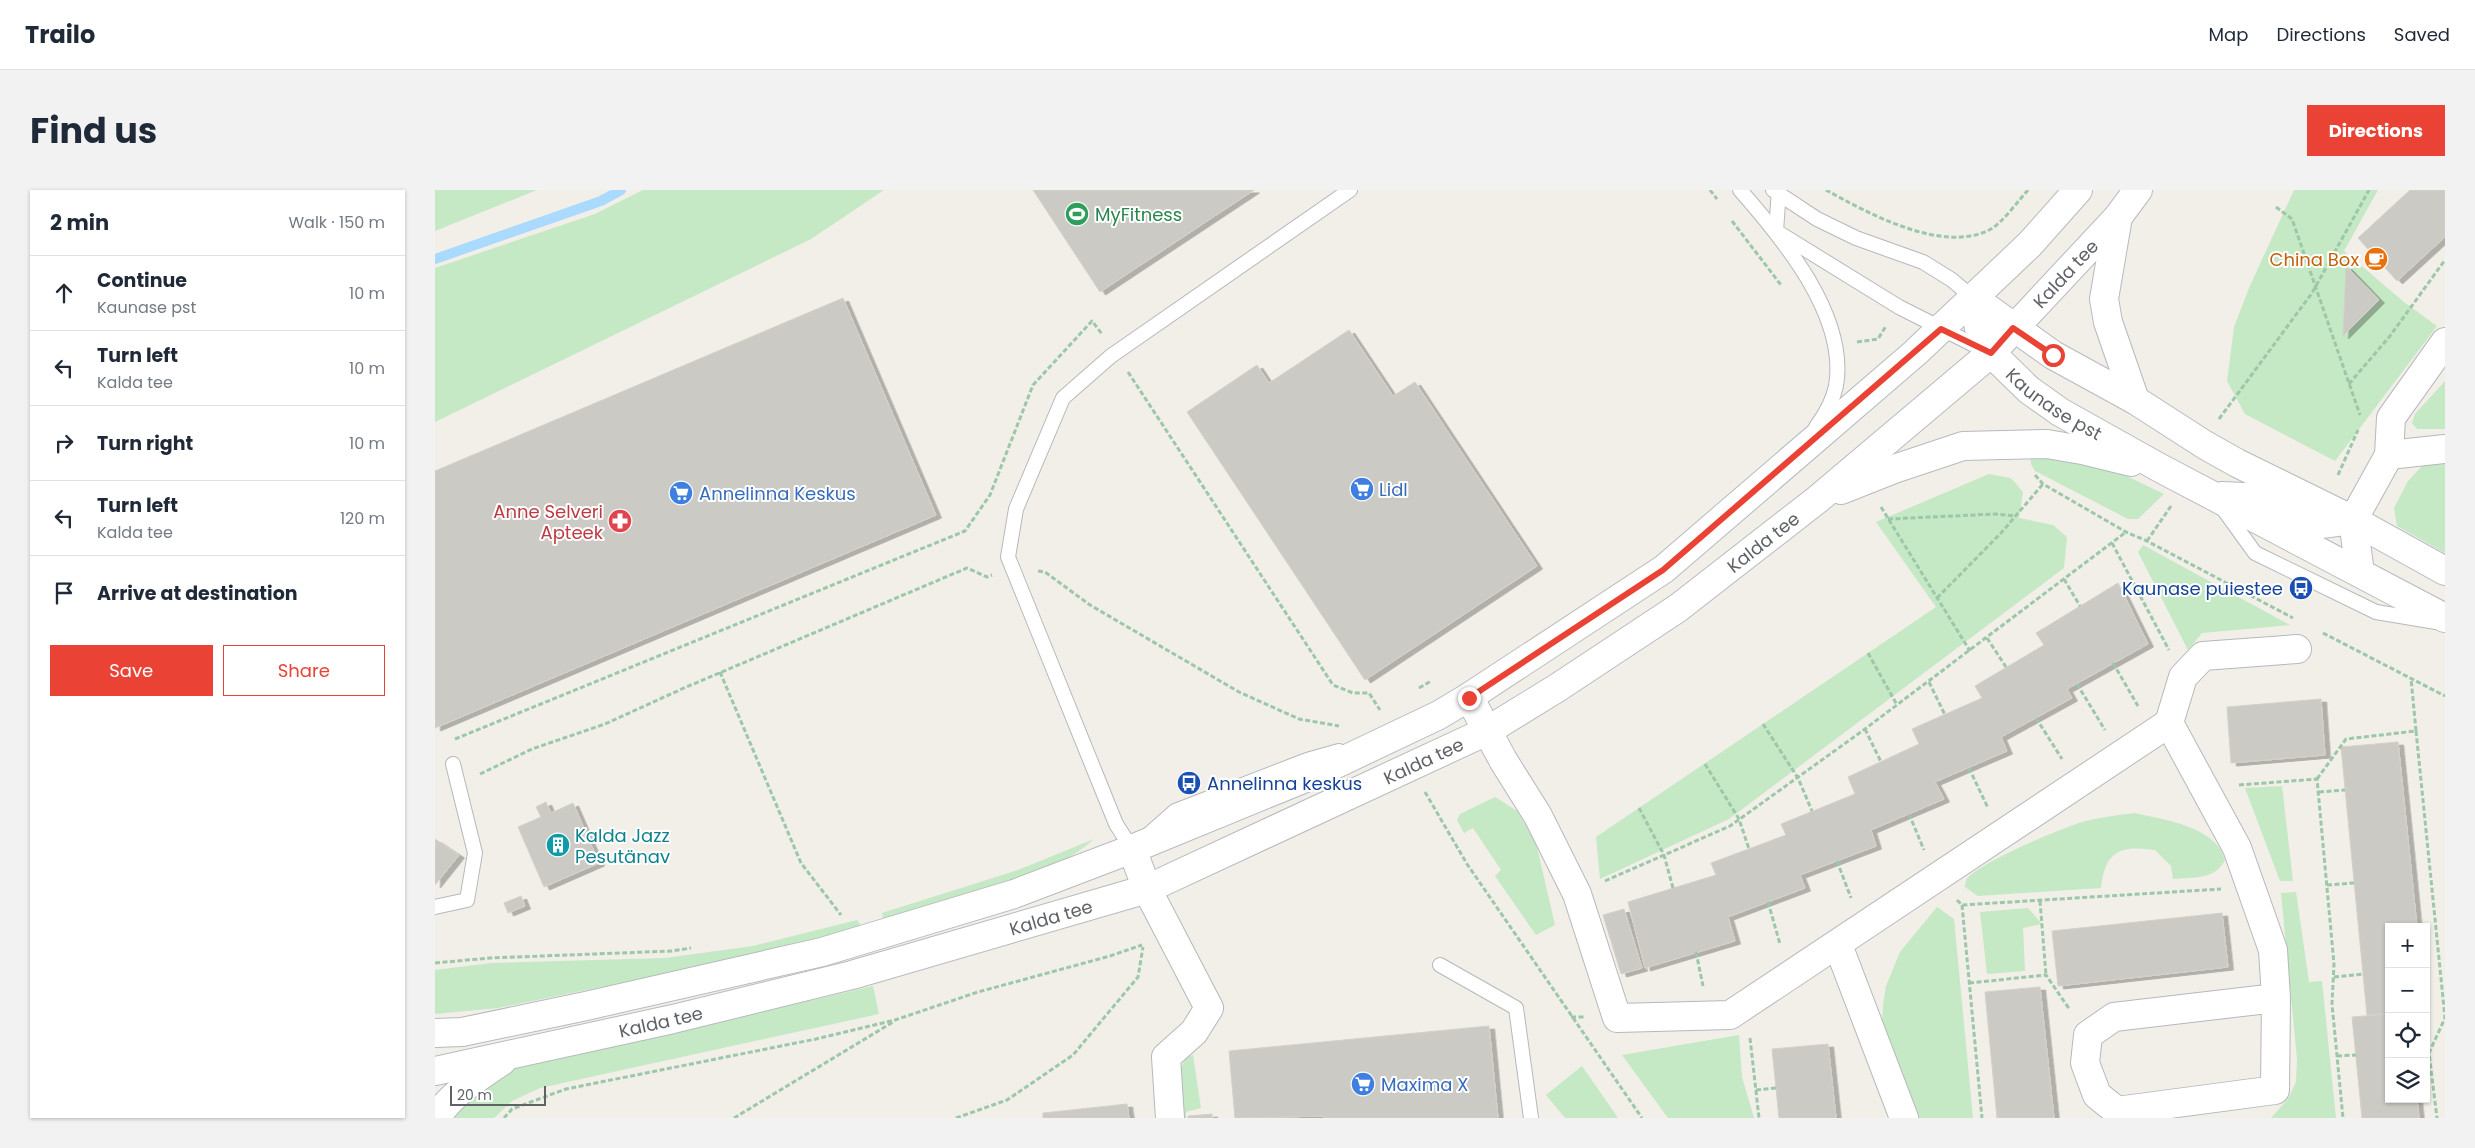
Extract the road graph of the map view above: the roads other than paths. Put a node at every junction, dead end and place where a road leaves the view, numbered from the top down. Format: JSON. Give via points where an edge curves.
{"nodes":[{"id":1,"x":1350,"y":190,"type":"edge"},
{"id":2,"x":1740,"y":190,"type":"edge"},
{"id":3,"x":2078,"y":190,"type":"edge"},
{"id":4,"x":2138,"y":190,"type":"edge"},
{"id":5,"x":1777,"y":191,"type":"edge"},
{"id":6,"x":2118,"y":217,"type":"junction"},
{"id":7,"x":1776,"y":231,"type":"junction"},
{"id":8,"x":1973,"y":298,"type":"junction"},
{"id":9,"x":2013,"y":328,"type":"junction"},
{"id":10,"x":1941,"y":329,"type":"junction"},
{"id":11,"x":2445,"y":342,"type":"edge"},
{"id":12,"x":1991,"y":353,"type":"junction"},
{"id":13,"x":2135,"y":400,"type":"junction"},
{"id":14,"x":2445,"y":449,"type":"edge"},
{"id":15,"x":2389,"y":455,"type":"junction"},
{"id":16,"x":1794,"y":458,"type":"junction"},
{"id":17,"x":2160,"y":468,"type":"junction"},
{"id":18,"x":2213,"y":495,"type":"junction"},
{"id":19,"x":1819,"y":499,"type":"junction"},
{"id":20,"x":2353,"y":520,"type":"junction"},
{"id":21,"x":2445,"y":571,"type":"edge"},
{"id":22,"x":2360,"y":573,"type":"junction"},
{"id":23,"x":2445,"y":618,"type":"edge"},
{"id":24,"x":2445,"y":624,"type":"edge"},
{"id":25,"x":2297,"y":649,"type":"dead end"},
{"id":26,"x":1469,"y":698,"type":"junction"},
{"id":27,"x":2161,"y":728,"type":"junction"},
{"id":28,"x":1487,"y":731,"type":"junction"},
{"id":29,"x":453,"y":764,"type":"dead end"},
{"id":30,"x":1132,"y":849,"type":"junction"},
{"id":31,"x":1147,"y":889,"type":"junction"},
{"id":32,"x":435,"y":907,"type":"edge"},
{"id":33,"x":1838,"y":945,"type":"junction"},
{"id":34,"x":1440,"y":965,"type":"dead end"},
{"id":35,"x":2276,"y":998,"type":"junction"},
{"id":36,"x":435,"y":1033,"type":"edge"},
{"id":37,"x":511,"y":1055,"type":"junction"},
{"id":38,"x":435,"y":1071,"type":"edge"},
{"id":39,"x":436,"y":1118,"type":"edge"},
{"id":40,"x":1170,"y":1118,"type":"edge"},
{"id":41,"x":1531,"y":1118,"type":"edge"},
{"id":42,"x":1904,"y":1118,"type":"edge"}],
"edges":[{"from":1,"to":30,"type":"lane","via":[[1116,353],[1063,398],[1016,509],[1008,557],[1115,824]]},
{"from":2,"to":7,"type":"lane"},
{"from":3,"to":8,"type":"street","name":"Kalda tee","via":[[2029,244]]},
{"from":4,"to":6,"type":"street","name":"Kalda tee"},
{"from":5,"to":7,"type":"lane"},
{"from":5,"to":8,"type":"lane","via":[[1817,219],[1857,238],[1923,262]]},
{"from":6,"to":9,"type":"street","name":"Kalda tee"},
{"from":6,"to":13,"type":"street","via":[[2104,299],[2107,322]]},
{"from":7,"to":10,"type":"lane"},
{"from":7,"to":16,"type":"lane","via":[[1813,290],[1827,317],[1836,346],[1836,386],[1825,415]]},
{"from":8,"to":9,"type":"street","name":"Kaunase pst"},
{"from":8,"to":10,"type":"street","name":"Kalda tee"},
{"from":8,"to":12,"type":"street","name":"Kaunase pst","via":[[1979,328]]},
{"from":9,"to":12,"type":"street","name":"Kalda tee"},
{"from":9,"to":13,"type":"street","name":"Kaunase pst","via":[[2053,355]]},
{"from":10,"to":12,"type":"lane"},
{"from":10,"to":16,"type":"street","name":"Kalda tee"},
{"from":11,"to":15,"type":"street","via":[[2391,418]]},
{"from":12,"to":17,"type":"street","name":"Kaunase pst","via":[[2029,390],[2060,412]]},
{"from":12,"to":19,"type":"street","name":"Kalda tee"},
{"from":13,"to":20,"type":"street","name":"Kaunase pst","via":[[2175,428],[2237,463]]},
{"from":14,"to":15,"type":"street"},
{"from":15,"to":20,"type":"street"},
{"from":16,"to":26,"type":"street","name":"Kalda tee","via":[[1663,570]]},
{"from":17,"to":18,"type":"street","name":"Kaunase pst"},
{"from":17,"to":19,"type":"street","via":[[2047,444],[1963,446],[1893,469]]},
{"from":18,"to":20,"type":"street","via":[[2265,498],[2313,525]]},
{"from":18,"to":22,"type":"street","name":"Kaunase pst"},
{"from":18,"to":24,"type":"lane","via":[[2255,553],[2376,612]]},
{"from":19,"to":28,"type":"street","name":"Kalda tee","via":[[1678,608]]},
{"from":20,"to":21,"type":"street","name":"Kaunase pst"},
{"from":20,"to":22,"type":"street"},
{"from":22,"to":23,"type":"street","name":"Kaunase pst"},
{"from":25,"to":27,"type":"street","via":[[2203,656],[2183,677]]},
{"from":26,"to":28,"type":"street"},
{"from":26,"to":30,"type":"street","name":"Kalda tee","via":[[1315,774]]},
{"from":27,"to":33,"type":"street"},
{"from":27,"to":35,"type":"street","via":[[2205,788],[2237,848],[2273,950]]},
{"from":28,"to":31,"type":"street","name":"Kalda tee"},
{"from":28,"to":33,"type":"street","via":[[1538,816],[1577,894],[1617,1018],[1730,1015]]},
{"from":29,"to":32,"type":"lane","via":[[475,853],[467,900]]},
{"from":30,"to":31,"type":"street"},
{"from":30,"to":36,"type":"street","name":"Kalda tee","via":[[1014,894],[821,952],[587,1006],[462,1032]]},
{"from":31,"to":37,"type":"street","name":"Kalda tee","via":[[860,973]]},
{"from":31,"to":40,"type":"street","via":[[1209,1008],[1194,1032],[1166,1057]]},
{"from":33,"to":42,"type":"street"},
{"from":34,"to":41,"type":"lane","via":[[1516,1008]]},
{"from":35,"to":35,"type":"street","via":[[2275,1090],[2117,1111],[2097,1095],[2085,1063],[2088,1035],[2114,1017]]},
{"from":37,"to":38,"type":"street","name":"Kalda tee"},
{"from":37,"to":39,"type":"street","via":[[476,1078],[443,1107]]}]}
